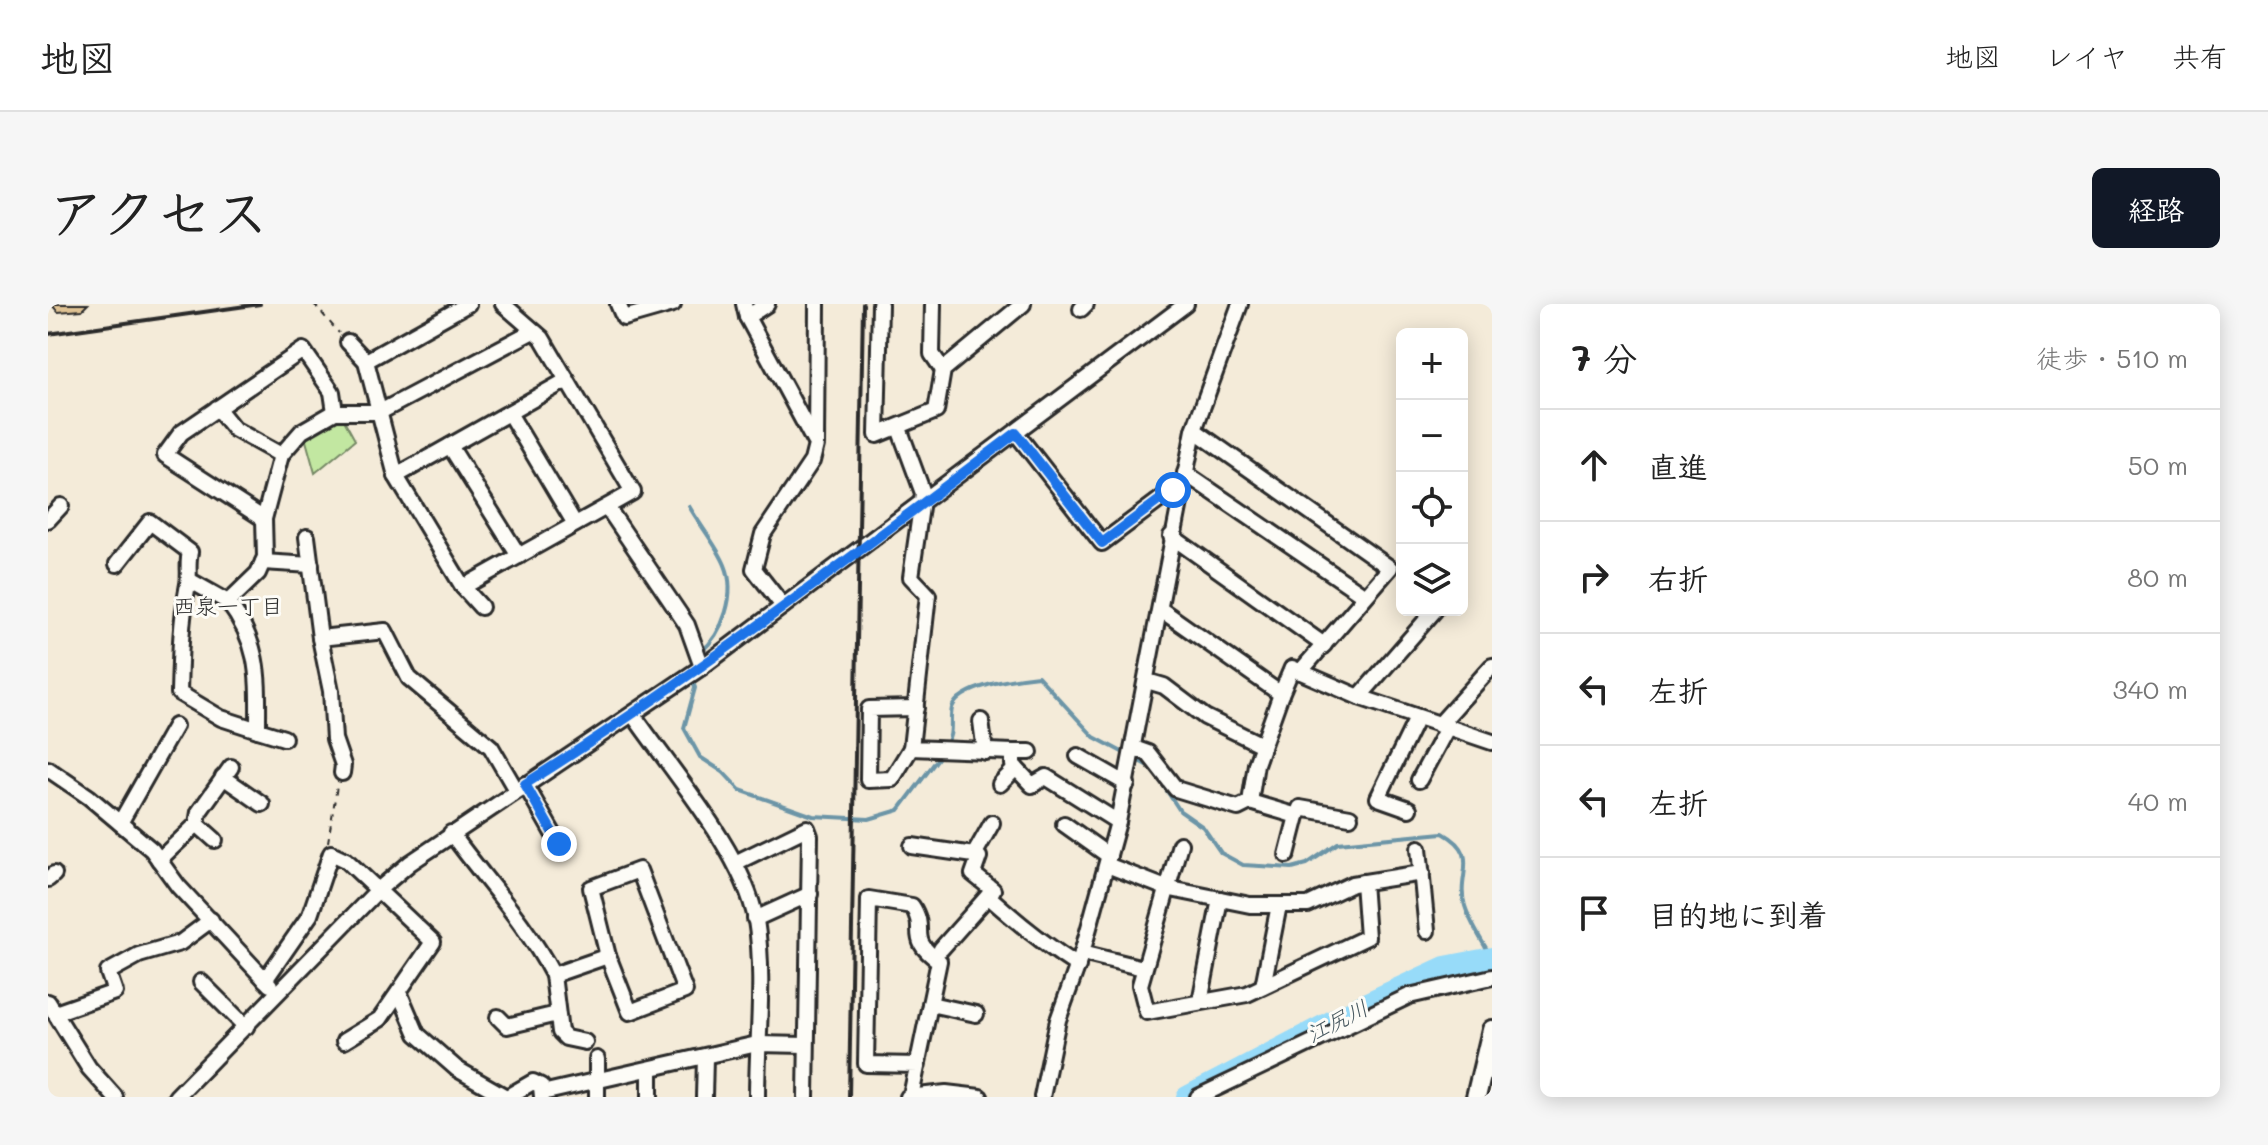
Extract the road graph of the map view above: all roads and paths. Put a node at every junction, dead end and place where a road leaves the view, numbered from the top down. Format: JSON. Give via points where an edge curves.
{"nodes":[{"id":1,"x":314,"y":304,"type":"edge"},
{"id":2,"x":468,"y":304,"type":"edge"},
{"id":3,"x":503,"y":304,"type":"edge"},
{"id":4,"x":618,"y":304,"type":"edge"},
{"id":5,"x":673,"y":304,"type":"edge"},
{"id":6,"x":767,"y":304,"type":"edge"},
{"id":7,"x":817,"y":304,"type":"edge"},
{"id":8,"x":880,"y":304,"type":"edge"},
{"id":9,"x":933,"y":304,"type":"edge"},
{"id":10,"x":1186,"y":304,"type":"edge"},
{"id":11,"x":1240,"y":304,"type":"edge"},
{"id":12,"x":1019,"y":305,"type":"edge"},
{"id":13,"x":746,"y":310,"type":"edge"},
{"id":14,"x":533,"y":331,"type":"junction"},
{"id":15,"x":348,"y":342,"type":"joint"},
{"id":16,"x":366,"y":361,"type":"junction"},
{"id":17,"x":943,"y":370,"type":"junction"},
{"id":18,"x":567,"y":380,"type":"junction"},
{"id":19,"x":217,"y":408,"type":"junction"},
{"id":20,"x":335,"y":412,"type":"junction"},
{"id":21,"x":380,"y":412,"type":"junction"},
{"id":22,"x":509,"y":413,"type":"junction"},
{"id":23,"x":899,"y":428,"type":"junction"},
{"id":24,"x":1194,"y":430,"type":"junction"},
{"id":25,"x":1016,"y":433,"type":"junction"},
{"id":26,"x":816,"y":445,"type":"junction"},
{"id":27,"x":450,"y":446,"type":"junction"},
{"id":28,"x":281,"y":455,"type":"junction"},
{"id":29,"x":1185,"y":473,"type":"junction"},
{"id":30,"x":396,"y":476,"type":"junction"},
{"id":31,"x":1181,"y":490,"type":"junction"},
{"id":32,"x":922,"y":503,"type":"junction"},
{"id":33,"x":61,"y":506,"type":"dead end"},
{"id":34,"x":607,"y":507,"type":"junction"},
{"id":35,"x":264,"y":519,"type":"junction"},
{"id":36,"x":48,"y":520,"type":"edge"},
{"id":37,"x":575,"y":524,"type":"junction"},
{"id":38,"x":1171,"y":536,"type":"junction"},
{"id":39,"x":307,"y":537,"type":"dead end"},
{"id":40,"x":519,"y":556,"type":"junction"},
{"id":41,"x":263,"y":562,"type":"junction"},
{"id":42,"x":117,"y":564,"type":"dead end"},
{"id":43,"x":311,"y":565,"type":"junction"},
{"id":44,"x":189,"y":580,"type":"junction"},
{"id":45,"x":463,"y":587,"type":"junction"},
{"id":46,"x":1365,"y":596,"type":"junction"},
{"id":47,"x":228,"y":602,"type":"junction"},
{"id":48,"x":783,"y":606,"type":"junction"},
{"id":49,"x":481,"y":607,"type":"dead end"},
{"id":50,"x":1160,"y":609,"type":"junction"},
{"id":51,"x":1430,"y":616,"type":"edge"},
{"id":52,"x":320,"y":638,"type":"junction"},
{"id":53,"x":1324,"y":645,"type":"junction"},
{"id":54,"x":1492,"y":666,"type":"edge"},
{"id":55,"x":702,"y":667,"type":"junction"},
{"id":56,"x":1300,"y":672,"type":"junction"},
{"id":57,"x":1147,"y":681,"type":"junction"},
{"id":58,"x":1281,"y":694,"type":"junction"},
{"id":59,"x":1359,"y":697,"type":"junction"},
{"id":60,"x":916,"y":708,"type":"junction"},
{"id":61,"x":634,"y":716,"type":"junction"},
{"id":62,"x":1417,"y":718,"type":"junction"},
{"id":63,"x":981,"y":721,"type":"dead end"},
{"id":64,"x":175,"y":726,"type":"dead end"},
{"id":65,"x":1443,"y":726,"type":"junction"},
{"id":66,"x":258,"y":730,"type":"junction"},
{"id":67,"x":284,"y":738,"type":"dead end"},
{"id":68,"x":1492,"y":742,"type":"edge"},
{"id":69,"x":1262,"y":745,"type":"junction"},
{"id":70,"x":911,"y":748,"type":"junction"},
{"id":71,"x":1134,"y":748,"type":"junction"},
{"id":72,"x":985,"y":752,"type":"junction"},
{"id":73,"x":1013,"y":752,"type":"junction"},
{"id":74,"x":1030,"y":752,"type":"dead end"},
{"id":75,"x":1078,"y":756,"type":"dead end"},
{"id":76,"x":1016,"y":768,"type":"junction"},
{"id":77,"x":48,"y":769,"type":"edge"},
{"id":78,"x":342,"y":773,"type":"joint"},
{"id":79,"x":1419,"y":780,"type":"dead end"},
{"id":80,"x":1000,"y":784,"type":"dead end"},
{"id":81,"x":1127,"y":784,"type":"junction"},
{"id":82,"x":520,"y":787,"type":"junction"},
{"id":83,"x":1250,"y":802,"type":"junction"},
{"id":84,"x":262,"y":804,"type":"dead end"},
{"id":85,"x":1409,"y":809,"type":"dead end"},
{"id":86,"x":1297,"y":816,"type":"junction"},
{"id":87,"x":1350,"y":817,"type":"dead end"},
{"id":88,"x":1118,"y":822,"type":"junction"},
{"id":89,"x":120,"y":823,"type":"junction"},
{"id":90,"x":992,"y":823,"type":"dead end"},
{"id":91,"x":197,"y":824,"type":"junction"},
{"id":92,"x":1064,"y":824,"type":"dead end"},
{"id":93,"x":451,"y":833,"type":"junction"},
{"id":94,"x":215,"y":840,"type":"dead end"},
{"id":95,"x":559,"y":844,"type":"dead end"},
{"id":96,"x":1180,"y":844,"type":"dead end"},
{"id":97,"x":912,"y":846,"type":"dead end"},
{"id":98,"x":1419,"y":848,"type":"dead end"},
{"id":99,"x":331,"y":853,"type":"junction"},
{"id":100,"x":974,"y":855,"type":"junction"},
{"id":101,"x":1287,"y":855,"type":"dead end"},
{"id":102,"x":159,"y":860,"type":"junction"},
{"id":103,"x":1108,"y":861,"type":"junction"},
{"id":104,"x":735,"y":863,"type":"junction"},
{"id":105,"x":1422,"y":873,"type":"junction"},
{"id":106,"x":1363,"y":882,"type":"junction"},
{"id":107,"x":1166,"y":888,"type":"junction"},
{"id":108,"x":378,"y":890,"type":"junction"},
{"id":109,"x":810,"y":894,"type":"junction"},
{"id":110,"x":988,"y":896,"type":"junction"},
{"id":111,"x":1220,"y":899,"type":"junction"},
{"id":112,"x":1279,"y":905,"type":"junction"},
{"id":113,"x":755,"y":919,"type":"junction"},
{"id":114,"x":211,"y":920,"type":"junction"},
{"id":115,"x":1427,"y":931,"type":"dead end"},
{"id":116,"x":941,"y":949,"type":"dead end"},
{"id":117,"x":608,"y":956,"type":"junction"},
{"id":118,"x":1080,"y":960,"type":"junction"},
{"id":119,"x":1143,"y":968,"type":"junction"},
{"id":120,"x":553,"y":975,"type":"junction"},
{"id":121,"x":1492,"y":977,"type":"edge"},
{"id":122,"x":265,"y":980,"type":"junction"},
{"id":123,"x":201,"y":982,"type":"dead end"},
{"id":124,"x":1263,"y":986,"type":"junction"},
{"id":125,"x":399,"y":992,"type":"junction"},
{"id":126,"x":278,"y":994,"type":"junction"},
{"id":127,"x":1200,"y":1002,"type":"junction"},
{"id":128,"x":930,"y":1004,"type":"junction"},
{"id":129,"x":52,"y":1008,"type":"edge"},
{"id":130,"x":557,"y":1014,"type":"junction"},
{"id":131,"x":976,"y":1014,"type":"dead end"},
{"id":132,"x":498,"y":1017,"type":"dead end"},
{"id":133,"x":246,"y":1027,"type":"junction"},
{"id":134,"x":1492,"y":1030,"type":"edge"},
{"id":135,"x":344,"y":1041,"type":"dead end"},
{"id":136,"x":585,"y":1042,"type":"dead end"},
{"id":137,"x":757,"y":1044,"type":"junction"},
{"id":138,"x":806,"y":1045,"type":"junction"},
{"id":139,"x":705,"y":1057,"type":"junction"},
{"id":140,"x":597,"y":1059,"type":"dead end"},
{"id":141,"x":918,"y":1065,"type":"junction"},
{"id":142,"x":650,"y":1070,"type":"junction"},
{"id":143,"x":597,"y":1080,"type":"junction"},
{"id":144,"x":542,"y":1095,"type":"edge"},
{"id":145,"x":952,"y":1095,"type":"edge"},
{"id":146,"x":180,"y":1096,"type":"edge"},
{"id":147,"x":115,"y":1097,"type":"edge"},
{"id":148,"x":506,"y":1097,"type":"edge"},
{"id":149,"x":597,"y":1097,"type":"edge"},
{"id":150,"x":650,"y":1097,"type":"edge"},
{"id":151,"x":704,"y":1097,"type":"edge"},
{"id":152,"x":757,"y":1097,"type":"edge"},
{"id":153,"x":806,"y":1097,"type":"edge"},
{"id":154,"x":910,"y":1097,"type":"edge"},
{"id":155,"x":980,"y":1097,"type":"edge"},
{"id":156,"x":1042,"y":1097,"type":"edge"},
{"id":157,"x":1198,"y":1097,"type":"edge"},
{"id":158,"x":1476,"y":1097,"type":"edge"}],
"edges":[{"from":1,"to":15,"type":"path"},
{"from":2,"to":16,"type":"street"},
{"from":3,"to":14,"type":"street"},
{"from":4,"to":5,"type":"street","via":[[624,318]]},
{"from":6,"to":13,"type":"street"},
{"from":7,"to":26,"type":"street"},
{"from":8,"to":23,"type":"street","via":[[877,435]]},
{"from":9,"to":17,"type":"street","via":[[932,354]]},
{"from":10,"to":25,"type":"street"},
{"from":11,"to":24,"type":"street"},
{"from":12,"to":17,"type":"street"},
{"from":13,"to":26,"type":"street"},
{"from":14,"to":18,"type":"street"},
{"from":14,"to":21,"type":"street"},
{"from":15,"to":16,"type":"street"},
{"from":16,"to":21,"type":"street"},
{"from":17,"to":23,"type":"street","via":[[936,411]]},
{"from":18,"to":22,"type":"street"},
{"from":18,"to":34,"type":"street","via":[[633,492]]},
{"from":19,"to":20,"type":"street","via":[[303,350],[332,392]]},
{"from":19,"to":28,"type":"street","via":[[234,429]]},
{"from":19,"to":35,"type":"street","via":[[181,433],[165,455]]},
{"from":20,"to":21,"type":"street"},
{"from":20,"to":28,"type":"street","via":[[302,431]]},
{"from":21,"to":30,"type":"street"},
{"from":22,"to":27,"type":"street"},
{"from":22,"to":37,"type":"street"},
{"from":23,"to":32,"type":"street"},
{"from":24,"to":29,"type":"street"},
{"from":24,"to":46,"type":"street","via":[[1390,568]]},
{"from":25,"to":31,"type":"street","via":[[1102,543],[1173,490]]},
{"from":25,"to":32,"type":"street"},
{"from":26,"to":48,"type":"street","via":[[812,461],[763,534],[754,569]]},
{"from":27,"to":30,"type":"street"},
{"from":27,"to":40,"type":"street"},
{"from":28,"to":35,"type":"street"},
{"from":29,"to":31,"type":"street"},
{"from":29,"to":46,"type":"street"},
{"from":30,"to":45,"type":"street"},
{"from":31,"to":38,"type":"street"},
{"from":32,"to":48,"type":"street"},
{"from":32,"to":60,"type":"street","via":[[911,577],[928,595]]},
{"from":33,"to":36,"type":"street"},
{"from":34,"to":37,"type":"street"},
{"from":34,"to":55,"type":"street","via":[[687,625]]},
{"from":35,"to":41,"type":"street"},
{"from":37,"to":40,"type":"street"},
{"from":38,"to":50,"type":"street"},
{"from":38,"to":53,"type":"street"},
{"from":39,"to":43,"type":"street"},
{"from":40,"to":45,"type":"street"},
{"from":41,"to":43,"type":"street"},
{"from":41,"to":47,"type":"street"},
{"from":42,"to":44,"type":"street","via":[[150,522],[190,552]]},
{"from":43,"to":52,"type":"street"},
{"from":44,"to":47,"type":"street"},
{"from":44,"to":66,"type":"street","via":[[182,604],[179,693],[221,718]]},
{"from":45,"to":49,"type":"street"},
{"from":46,"to":53,"type":"street"},
{"from":47,"to":66,"type":"street","via":[[259,662]]},
{"from":48,"to":55,"type":"street"},
{"from":50,"to":57,"type":"street"},
{"from":50,"to":58,"type":"street"},
{"from":51,"to":59,"type":"street"},
{"from":52,"to":78,"type":"street"},
{"from":52,"to":82,"type":"street","via":[[385,631],[409,678],[491,747]]},
{"from":53,"to":56,"type":"street"},
{"from":54,"to":65,"type":"street"},
{"from":55,"to":61,"type":"street"},
{"from":56,"to":58,"type":"street","via":[[1292,668]]},
{"from":56,"to":59,"type":"street"},
{"from":57,"to":69,"type":"street"},
{"from":57,"to":71,"type":"street"},
{"from":58,"to":69,"type":"street"},
{"from":59,"to":62,"type":"street"},
{"from":60,"to":70,"type":"street"},
{"from":60,"to":70,"type":"street","via":[[869,709],[868,780],[892,779]]},
{"from":61,"to":82,"type":"street"},
{"from":61,"to":104,"type":"street"},
{"from":62,"to":65,"type":"street"},
{"from":62,"to":85,"type":"street","via":[[1378,798]]},
{"from":63,"to":72,"type":"street"},
{"from":64,"to":89,"type":"street"},
{"from":65,"to":68,"type":"street"},
{"from":65,"to":79,"type":"street"},
{"from":66,"to":67,"type":"street"},
{"from":69,"to":83,"type":"street"},
{"from":70,"to":72,"type":"street"},
{"from":71,"to":81,"type":"street"},
{"from":71,"to":83,"type":"street","via":[[1148,753],[1176,789],[1238,808]]},
{"from":72,"to":73,"type":"street"},
{"from":73,"to":74,"type":"street"},
{"from":73,"to":76,"type":"street"},
{"from":75,"to":81,"type":"street"},
{"from":76,"to":80,"type":"street"},
{"from":76,"to":88,"type":"street","via":[[1032,785],[1046,777]]},
{"from":77,"to":89,"type":"street"},
{"from":78,"to":99,"type":"path","via":[[327,844]]},
{"from":81,"to":88,"type":"street"},
{"from":82,"to":93,"type":"street"},
{"from":82,"to":95,"type":"street"},
{"from":83,"to":86,"type":"street"},
{"from":84,"to":91,"type":"street","via":[[227,772],[199,812]]},
{"from":86,"to":87,"type":"street","via":[[1300,808]]},
{"from":86,"to":101,"type":"street"},
{"from":88,"to":103,"type":"street"},
{"from":89,"to":102,"type":"street"},
{"from":90,"to":100,"type":"street"},
{"from":91,"to":94,"type":"street"},
{"from":91,"to":102,"type":"street"},
{"from":92,"to":103,"type":"street"},
{"from":93,"to":108,"type":"street"},
{"from":93,"to":120,"type":"street","via":[[536,943]]},
{"from":96,"to":107,"type":"street"},
{"from":97,"to":100,"type":"street"},
{"from":98,"to":105,"type":"street"},
{"from":99,"to":108,"type":"street"},
{"from":99,"to":122,"type":"street","via":[[310,915]]},
{"from":100,"to":110,"type":"street","via":[[979,857],[973,874],[993,890]]},
{"from":102,"to":114,"type":"street"},
{"from":103,"to":107,"type":"street"},
{"from":103,"to":118,"type":"street"},
{"from":104,"to":109,"type":"street","via":[[807,828]]},
{"from":104,"to":113,"type":"street"},
{"from":105,"to":106,"type":"street"},
{"from":105,"to":115,"type":"street"},
{"from":106,"to":112,"type":"street","via":[[1308,905]]},
{"from":106,"to":124,"type":"street","via":[[1367,937]]},
{"from":107,"to":111,"type":"street"},
{"from":107,"to":119,"type":"street"},
{"from":108,"to":125,"type":"street","via":[[433,942]]},
{"from":108,"to":126,"type":"street"},
{"from":109,"to":113,"type":"street"},
{"from":109,"to":138,"type":"street"},
{"from":110,"to":116,"type":"street"},
{"from":110,"to":118,"type":"street","via":[[1040,942]]},
{"from":111,"to":112,"type":"street"},
{"from":111,"to":127,"type":"street"},
{"from":112,"to":124,"type":"street"},
{"from":113,"to":137,"type":"street"},
{"from":114,"to":122,"type":"street"},
{"from":114,"to":129,"type":"street","via":[[180,943],[139,955],[108,972],[115,992]]},
{"from":117,"to":117,"type":"street","via":[[591,888],[639,870],[685,991],[630,1012]]},
{"from":117,"to":120,"type":"street"},
{"from":118,"to":119,"type":"street"},
{"from":118,"to":156,"type":"street","via":[[1058,1020]]},
{"from":119,"to":127,"type":"street","via":[[1140,985],[1147,1012]]},
{"from":120,"to":130,"type":"street"},
{"from":121,"to":157,"type":"street","via":[[1409,996]]},
{"from":122,"to":126,"type":"street"},
{"from":123,"to":133,"type":"street"},
{"from":124,"to":127,"type":"street"},
{"from":125,"to":135,"type":"street","via":[[380,1019]]},
{"from":125,"to":148,"type":"street","via":[[417,1034],[457,1069]]},
{"from":126,"to":133,"type":"street"},
{"from":128,"to":131,"type":"street"},
{"from":128,"to":141,"type":"street"},
{"from":128,"to":141,"type":"street","via":[[939,961],[918,940],[919,916],[912,906],[869,899],[866,1064]]},
{"from":129,"to":147,"type":"street","via":[[89,1068]]},
{"from":130,"to":132,"type":"street","via":[[507,1026]]},
{"from":130,"to":136,"type":"street","via":[[560,1032]]},
{"from":133,"to":146,"type":"street"},
{"from":134,"to":158,"type":"main road"},
{"from":137,"to":138,"type":"street"},
{"from":137,"to":139,"type":"street"},
{"from":137,"to":152,"type":"street"},
{"from":138,"to":153,"type":"street"},
{"from":139,"to":142,"type":"street"},
{"from":139,"to":151,"type":"street"},
{"from":140,"to":143,"type":"street"},
{"from":141,"to":154,"type":"street"},
{"from":142,"to":143,"type":"street"},
{"from":142,"to":150,"type":"street"},
{"from":143,"to":144,"type":"street"},
{"from":143,"to":149,"type":"street"},
{"from":144,"to":148,"type":"street","via":[[541,1086],[533,1082]]},
{"from":145,"to":154,"type":"street"},
{"from":145,"to":155,"type":"street"}]}
